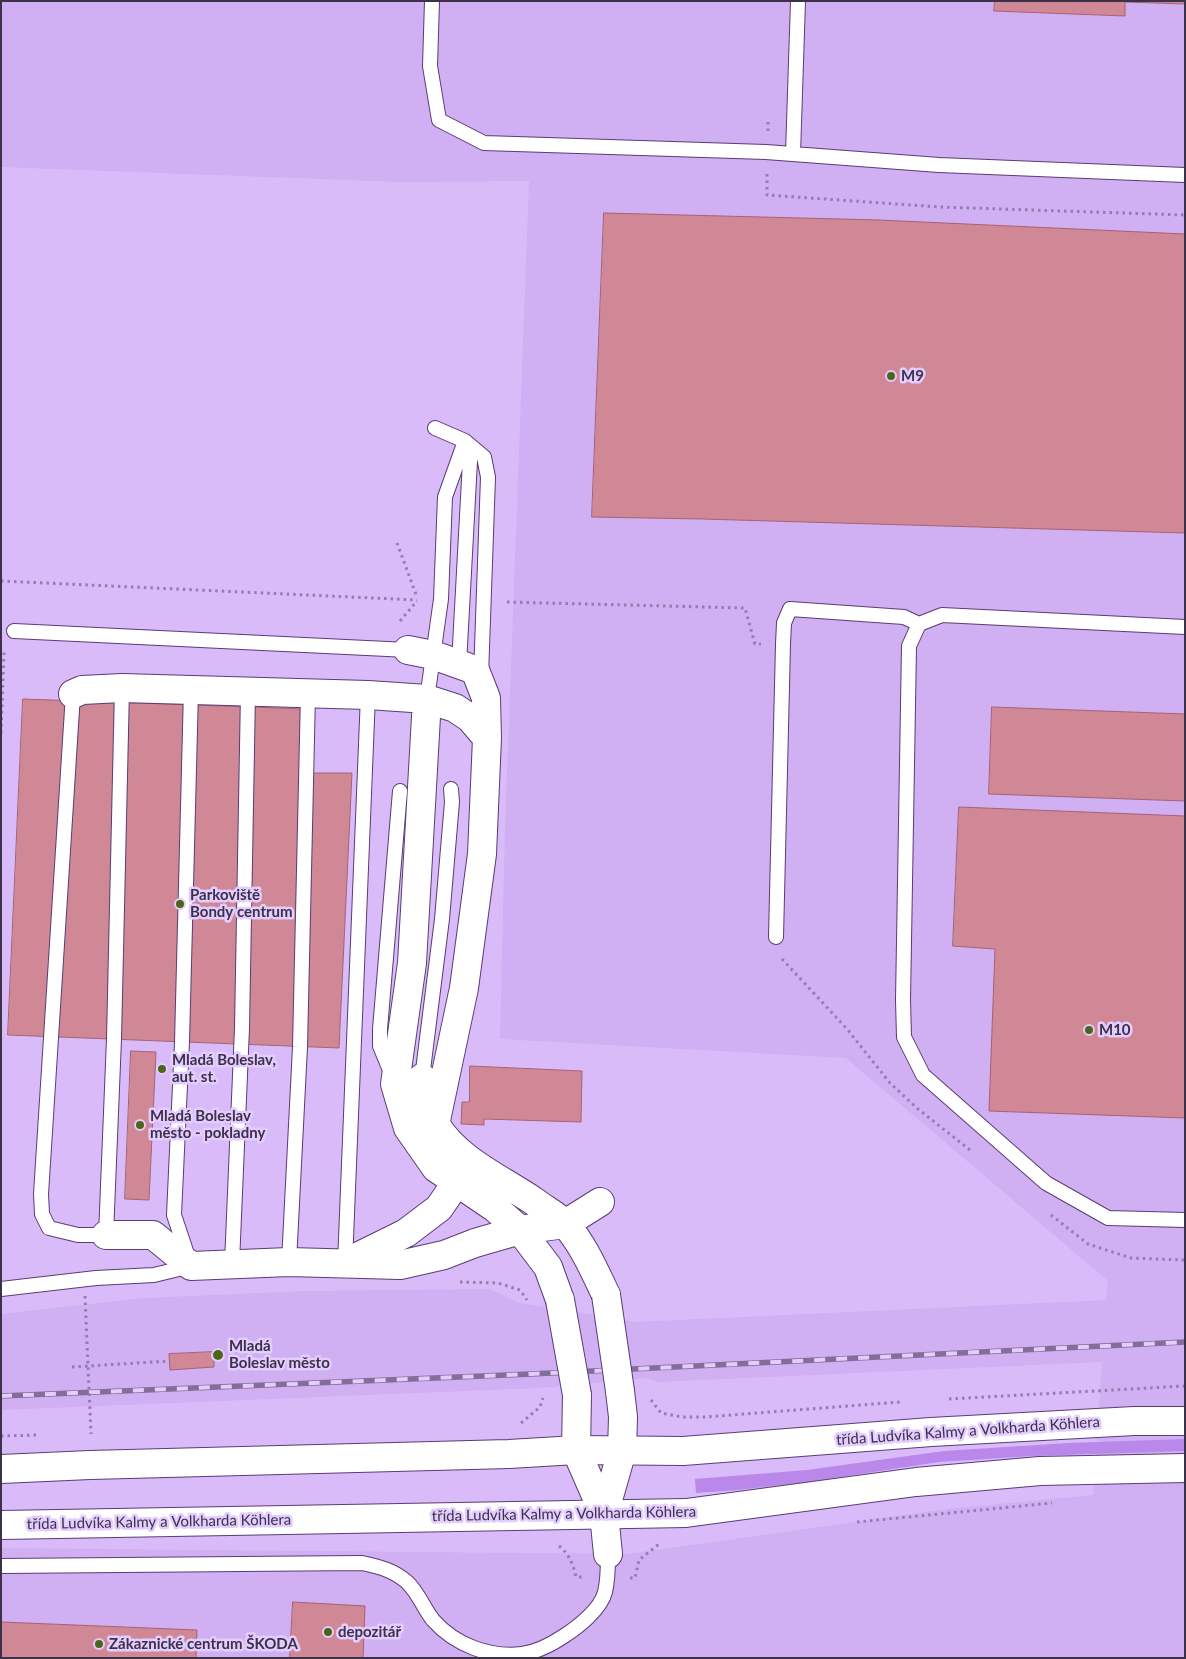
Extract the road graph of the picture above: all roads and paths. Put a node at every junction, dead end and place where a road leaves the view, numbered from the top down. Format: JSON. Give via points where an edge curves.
{"nodes":[{"id":1,"x":432,"y":1,"type":"edge"},
{"id":2,"x":798,"y":1,"type":"edge"},
{"id":3,"x":768,"y":121,"type":"dead end"},
{"id":4,"x":766,"y":152,"type":"junction"},
{"id":5,"x":793,"y":154,"type":"junction"},
{"id":6,"x":1185,"y":175,"type":"edge"},
{"id":7,"x":1185,"y":215,"type":"edge"},
{"id":8,"x":435,"y":428,"type":"dead end"},
{"id":9,"x":465,"y":441,"type":"junction"},
{"id":10,"x":397,"y":543,"type":"dead end"},
{"id":11,"x":1,"y":581,"type":"edge"},
{"id":12,"x":418,"y":600,"type":"junction"},
{"id":13,"x":514,"y":602,"type":"dead end"},
{"id":14,"x":919,"y":624,"type":"junction"},
{"id":15,"x":394,"y":627,"type":"dead end"},
{"id":16,"x":1185,"y":627,"type":"edge"},
{"id":17,"x":14,"y":631,"type":"dead end"},
{"id":18,"x":783,"y":644,"type":"junction"},
{"id":19,"x":4,"y":651,"type":"dead end"},
{"id":20,"x":420,"y":653,"type":"junction"},
{"id":21,"x":459,"y":664,"type":"junction"},
{"id":22,"x":480,"y":681,"type":"junction"},
{"id":23,"x":122,"y":688,"type":"junction"},
{"id":24,"x":191,"y":690,"type":"junction"},
{"id":25,"x":248,"y":692,"type":"junction"},
{"id":26,"x":73,"y":694,"type":"joint"},
{"id":27,"x":308,"y":694,"type":"junction"},
{"id":28,"x":368,"y":695,"type":"junction"},
{"id":29,"x":427,"y":699,"type":"junction"},
{"id":30,"x":1,"y":733,"type":"edge"},
{"id":31,"x":487,"y":738,"type":"junction"},
{"id":32,"x":451,"y":789,"type":"dead end"},
{"id":33,"x":400,"y":792,"type":"dead end"},
{"id":34,"x":776,"y":937,"type":"dead end"},
{"id":35,"x":422,"y":1078,"type":"joint"},
{"id":36,"x":395,"y":1084,"type":"junction"},
{"id":37,"x":435,"y":1125,"type":"junction"},
{"id":38,"x":464,"y":1171,"type":"junction"},
{"id":39,"x":600,"y":1202,"type":"dead end"},
{"id":40,"x":1185,"y":1220,"type":"edge"},
{"id":41,"x":565,"y":1224,"type":"junction"},
{"id":42,"x":520,"y":1230,"type":"junction"},
{"id":43,"x":106,"y":1235,"type":"junction"},
{"id":44,"x":289,"y":1262,"type":"junction"},
{"id":45,"x":232,"y":1263,"type":"junction"},
{"id":46,"x":345,"y":1263,"type":"junction"},
{"id":47,"x":191,"y":1266,"type":"junction"},
{"id":48,"x":1,"y":1289,"type":"edge"},
{"id":49,"x":85,"y":1296,"type":"dead end"},
{"id":50,"x":169,"y":1361,"type":"dead end"},
{"id":51,"x":72,"y":1367,"type":"dead end"},
{"id":52,"x":88,"y":1367,"type":"junction"},
{"id":53,"x":649,"y":1397,"type":"dead end"},
{"id":54,"x":543,"y":1398,"type":"dead end"},
{"id":55,"x":705,"y":1417,"type":"dead end"},
{"id":56,"x":1185,"y":1421,"type":"edge"},
{"id":57,"x":518,"y":1426,"type":"dead end"},
{"id":58,"x":91,"y":1434,"type":"dead end"},
{"id":59,"x":576,"y":1450,"type":"junction"},
{"id":60,"x":622,"y":1451,"type":"junction"},
{"id":61,"x":1,"y":1468,"type":"edge"},
{"id":62,"x":1185,"y":1468,"type":"edge"},
{"id":63,"x":604,"y":1514,"type":"junction"},
{"id":64,"x":1,"y":1525,"type":"edge"},
{"id":65,"x":608,"y":1554,"type":"joint"},
{"id":66,"x":1,"y":1566,"type":"edge"}],
"edges":[{"from":1,"to":4,"type":"lane","via":[[430,66],[439,120],[484,144]]},
{"from":2,"to":5,"type":"lane"},
{"from":3,"to":4,"type":"path"},
{"from":4,"to":5,"type":"lane"},
{"from":4,"to":7,"type":"path","via":[[767,195],[940,206]]},
{"from":5,"to":6,"type":"lane","via":[[939,165]]},
{"from":8,"to":9,"type":"lane"},
{"from":9,"to":20,"type":"lane","via":[[445,496],[441,599]]},
{"from":9,"to":21,"type":"lane","via":[[470,461]]},
{"from":9,"to":22,"type":"lane","via":[[484,457],[488,478]]},
{"from":10,"to":12,"type":"path"},
{"from":11,"to":12,"type":"path"},
{"from":12,"to":15,"type":"path"},
{"from":13,"to":18,"type":"path","via":[[745,608],[755,644]]},
{"from":14,"to":16,"type":"lane","via":[[942,615]]},
{"from":14,"to":18,"type":"lane","via":[[904,617],[790,609],[784,623]]},
{"from":14,"to":40,"type":"lane","via":[[909,646],[904,1037],[923,1075],[1046,1183],[1108,1218]]},
{"from":17,"to":20,"type":"lane"},
{"from":18,"to":34,"type":"lane"},
{"from":19,"to":30,"type":"path"},
{"from":20,"to":21,"type":"street"},
{"from":20,"to":29,"type":"lane"},
{"from":21,"to":22,"type":"street","via":[[475,670]]},
{"from":22,"to":31,"type":"street","via":[[486,698]]},
{"from":23,"to":24,"type":"street"},
{"from":23,"to":26,"type":"street","via":[[82,690]]},
{"from":23,"to":43,"type":"lane"},
{"from":24,"to":25,"type":"street"},
{"from":24,"to":47,"type":"lane","via":[[174,1215]]},
{"from":25,"to":27,"type":"street"},
{"from":25,"to":45,"type":"lane","via":[[242,1036]]},
{"from":26,"to":43,"type":"lane","via":[[42,1214],[49,1228],[78,1235]]},
{"from":27,"to":28,"type":"street"},
{"from":27,"to":44,"type":"lane","via":[[300,1047]]},
{"from":28,"to":29,"type":"street"},
{"from":28,"to":46,"type":"lane"},
{"from":29,"to":31,"type":"street","via":[[455,708],[470,718]]},
{"from":29,"to":36,"type":"street","via":[[412,963]]},
{"from":31,"to":37,"type":"street","via":[[482,854],[464,988]]},
{"from":32,"to":35,"type":"lane","via":[[442,919]]},
{"from":33,"to":36,"type":"lane","via":[[380,1029],[380,1046]]},
{"from":35,"to":37,"type":"street"},
{"from":36,"to":38,"type":"street","via":[[408,1128],[436,1168]]},
{"from":37,"to":38,"type":"street","via":[[452,1144]]},
{"from":38,"to":41,"type":"street","via":[[523,1193]]},
{"from":38,"to":42,"type":"street","via":[[495,1208]]},
{"from":38,"to":46,"type":"street","via":[[439,1208],[406,1233]]},
{"from":39,"to":41,"type":"street"},
{"from":41,"to":42,"type":"street"},
{"from":41,"to":60,"type":"street","bridge":true,"via":[[585,1251],[606,1295],[623,1417]]},
{"from":42,"to":46,"type":"street","via":[[444,1255],[400,1265]]},
{"from":42,"to":59,"type":"street","bridge":true,"via":[[548,1267],[560,1300],[576,1395]]},
{"from":43,"to":47,"type":"street","via":[[154,1235]]},
{"from":44,"to":45,"type":"street"},
{"from":44,"to":46,"type":"street"},
{"from":45,"to":47,"type":"street"},
{"from":47,"to":48,"type":"lane","via":[[154,1276],[96,1278]]},
{"from":49,"to":52,"type":"path","bridge":true},
{"from":50,"to":52,"type":"path"},
{"from":51,"to":52,"type":"path"},
{"from":52,"to":58,"type":"path","bridge":true},
{"from":53,"to":55,"type":"path","via":[[662,1412],[682,1417]]},
{"from":54,"to":57,"type":"path","via":[[540,1407]]},
{"from":56,"to":60,"type":"street","name":"třída Ludvíka Kalmy a Volkharda Köhlera","via":[[940,1431],[683,1451]]},
{"from":59,"to":60,"type":"street","name":"třída Ludvíka Kalmy a Volkharda Köhlera"},
{"from":59,"to":61,"type":"street","name":"třída Ludvíka Kalmy a Volkharda Köhlera"},
{"from":59,"to":63,"type":"street"},
{"from":60,"to":63,"type":"street"},
{"from":62,"to":63,"type":"street","name":"třída Ludvíka Kalmy a Volkharda Köhlera","via":[[1030,1472],[916,1482],[686,1513]]},
{"from":63,"to":64,"type":"street","name":"třída Ludvíka Kalmy a Volkharda Köhlera"},
{"from":63,"to":65,"type":"street"},
{"from":65,"to":66,"type":"lane","via":[[603,1599],[579,1627],[539,1650],[504,1655],[465,1645],[447,1634],[433,1620],[408,1583],[389,1569],[362,1563]]}]}
